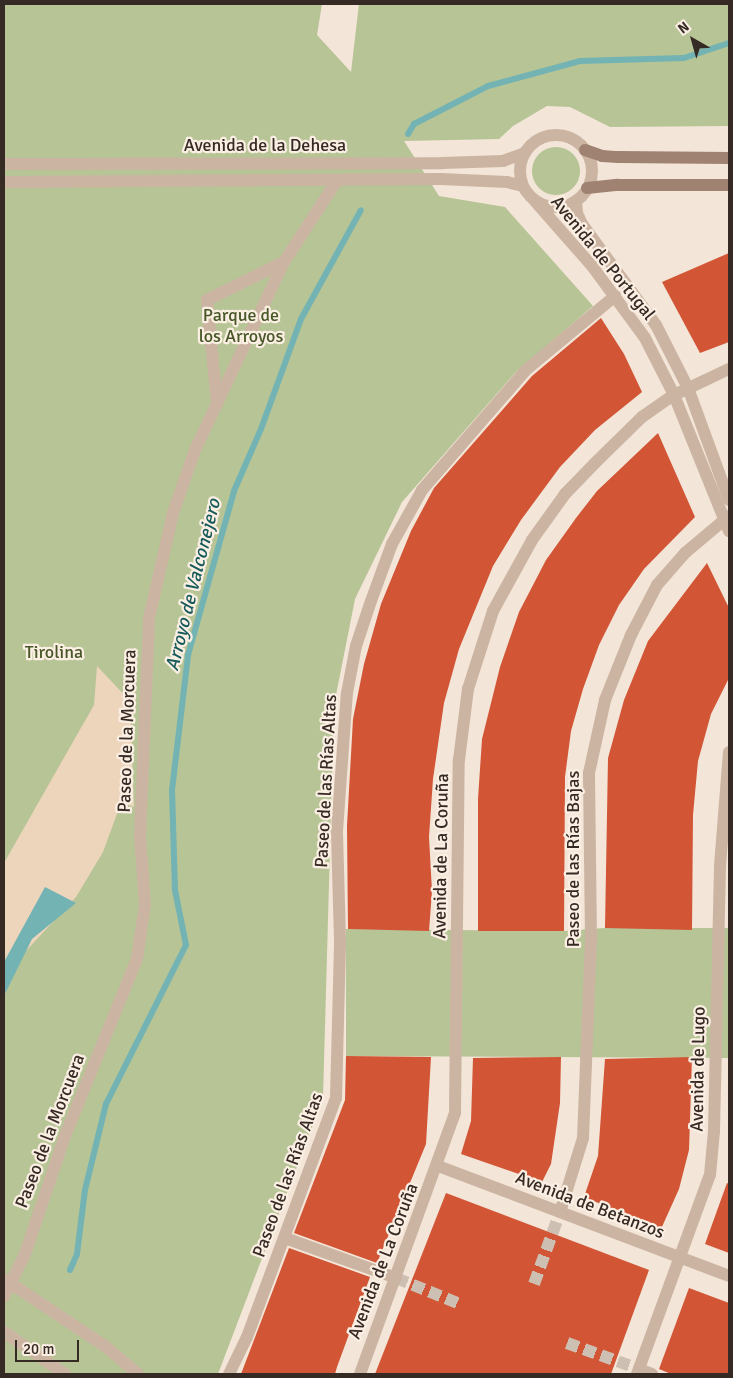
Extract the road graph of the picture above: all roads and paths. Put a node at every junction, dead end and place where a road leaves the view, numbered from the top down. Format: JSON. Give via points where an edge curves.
{"nodes":[{"id":1,"x":585,"y":150,"type":"junction"},
{"id":2,"x":525,"y":152,"type":"junction"},
{"id":3,"x":729,"y":158,"type":"edge"},
{"id":4,"x":4,"y":164,"type":"edge"},
{"id":5,"x":4,"y":182,"type":"edge"},
{"id":6,"x":336,"y":182,"type":"junction"},
{"id":7,"x":729,"y":185,"type":"edge"},
{"id":8,"x":523,"y":186,"type":"junction"},
{"id":9,"x":587,"y":188,"type":"junction"},
{"id":10,"x":534,"y":200,"type":"junction"},
{"id":11,"x":576,"y":200,"type":"junction"},
{"id":12,"x":284,"y":262,"type":"junction"},
{"id":13,"x":615,"y":296,"type":"junction"},
{"id":14,"x":729,"y":369,"type":"edge"},
{"id":15,"x":688,"y":388,"type":"junction"},
{"id":16,"x":674,"y":395,"type":"junction"},
{"id":17,"x":217,"y":404,"type":"junction"},
{"id":18,"x":729,"y":500,"type":"edge"},
{"id":19,"x":727,"y":517,"type":"edge"},
{"id":20,"x":729,"y":531,"type":"edge"},
{"id":21,"x":729,"y":752,"type":"edge"},
{"id":22,"x":438,"y":1166,"type":"junction"},
{"id":23,"x":560,"y":1212,"type":"junction"},
{"id":24,"x":284,"y":1238,"type":"junction"},
{"id":25,"x":681,"y":1258,"type":"junction"},
{"id":26,"x":729,"y":1276,"type":"edge"},
{"id":27,"x":396,"y":1278,"type":"junction"},
{"id":28,"x":8,"y":1282,"type":"edge"},
{"id":29,"x":4,"y":1296,"type":"edge"},
{"id":30,"x":4,"y":1332,"type":"edge"},
{"id":31,"x":638,"y":1372,"type":"edge"},
{"id":32,"x":65,"y":1374,"type":"edge"},
{"id":33,"x":138,"y":1374,"type":"edge"},
{"id":34,"x":229,"y":1374,"type":"edge"},
{"id":35,"x":360,"y":1374,"type":"edge"},
{"id":36,"x":652,"y":1374,"type":"edge"}],
"edges":[{"from":1,"to":2,"type":"street","name":"Avenida de la Dehesa","via":[[577,142],[554,135],[543,137]]},
{"from":1,"to":3,"type":"main road","name":"Avenida de la Dehesa","via":[[618,157]]},
{"from":1,"to":9,"type":"street","via":[[592,169]]},
{"from":2,"to":4,"type":"street","name":"Avenida de la Dehesa","via":[[503,160],[442,163]]},
{"from":2,"to":8,"type":"street","via":[[520,169]]},
{"from":5,"to":6,"type":"street","name":"Avenida de la Dehesa"},
{"from":6,"to":8,"type":"street","name":"Avenida de la Dehesa","via":[[441,179],[507,182]]},
{"from":6,"to":12,"type":"street","name":"Paseo de la Morcuera"},
{"from":7,"to":9,"type":"main road"},
{"from":8,"to":10,"type":"street"},
{"from":9,"to":11,"type":"street"},
{"from":10,"to":11,"type":"street","via":[[555,207]]},
{"from":10,"to":13,"type":"street","name":"Avenida de Portugal"},
{"from":11,"to":15,"type":"street","name":"Avenida de Portugal","via":[[576,213],[582,224],[656,326]]},
{"from":12,"to":17,"type":"street","name":"Paseo de la Morcuera"},
{"from":12,"to":17,"type":"street","via":[[207,300]]},
{"from":13,"to":16,"type":"street","name":"Avenida de Portugal","via":[[645,338]]},
{"from":13,"to":24,"type":"street","name":"Paseo de las Rías Altas","via":[[526,370],[422,490],[392,544],[370,601],[356,646],[347,693],[336,831],[340,946],[336,1098]]},
{"from":14,"to":15,"type":"street","name":"Avenida de La Coruña"},
{"from":15,"to":16,"type":"street","name":"Avenida de La Coruña"},
{"from":15,"to":18,"type":"street","name":"Avenida de Portugal"},
{"from":16,"to":19,"type":"street","name":"Avenida de Portugal"},
{"from":16,"to":22,"type":"street","name":"Avenida de La Coruña","via":[[642,417],[595,462],[565,494],[532,540],[493,611],[468,689],[459,760],[455,1113]]},
{"from":17,"to":28,"type":"street","name":"Paseo de la Morcuera","via":[[195,450],[174,513],[149,618],[140,836],[145,905],[137,959]]},
{"from":19,"to":20,"type":"street","name":"Avenida de Portugal"},
{"from":19,"to":23,"type":"street","name":"Paseo de las Rías Bajas","via":[[685,553],[657,585],[631,635],[605,700],[589,773],[591,938],[583,1138]]},
{"from":21,"to":25,"type":"street","name":"Avenida de Lugo","via":[[720,866],[711,1166]]},
{"from":22,"to":23,"type":"street","name":"Avenida de Betanzos"},
{"from":22,"to":27,"type":"street","name":"Avenida de La Coruña"},
{"from":23,"to":25,"type":"street","name":"Avenida de Betanzos"},
{"from":24,"to":27,"type":"street"},
{"from":24,"to":34,"type":"street","name":"Paseo de las Rías Altas"},
{"from":25,"to":26,"type":"street","name":"Avenida de Betanzos"},
{"from":25,"to":31,"type":"street","name":"Avenida de Lugo"},
{"from":27,"to":35,"type":"street","name":"Avenida de La Coruña"},
{"from":28,"to":29,"type":"street","name":"Paseo de la Morcuera"},
{"from":28,"to":33,"type":"street","via":[[105,1346]]},
{"from":30,"to":32,"type":"street"},
{"from":31,"to":36,"type":"street"}]}
